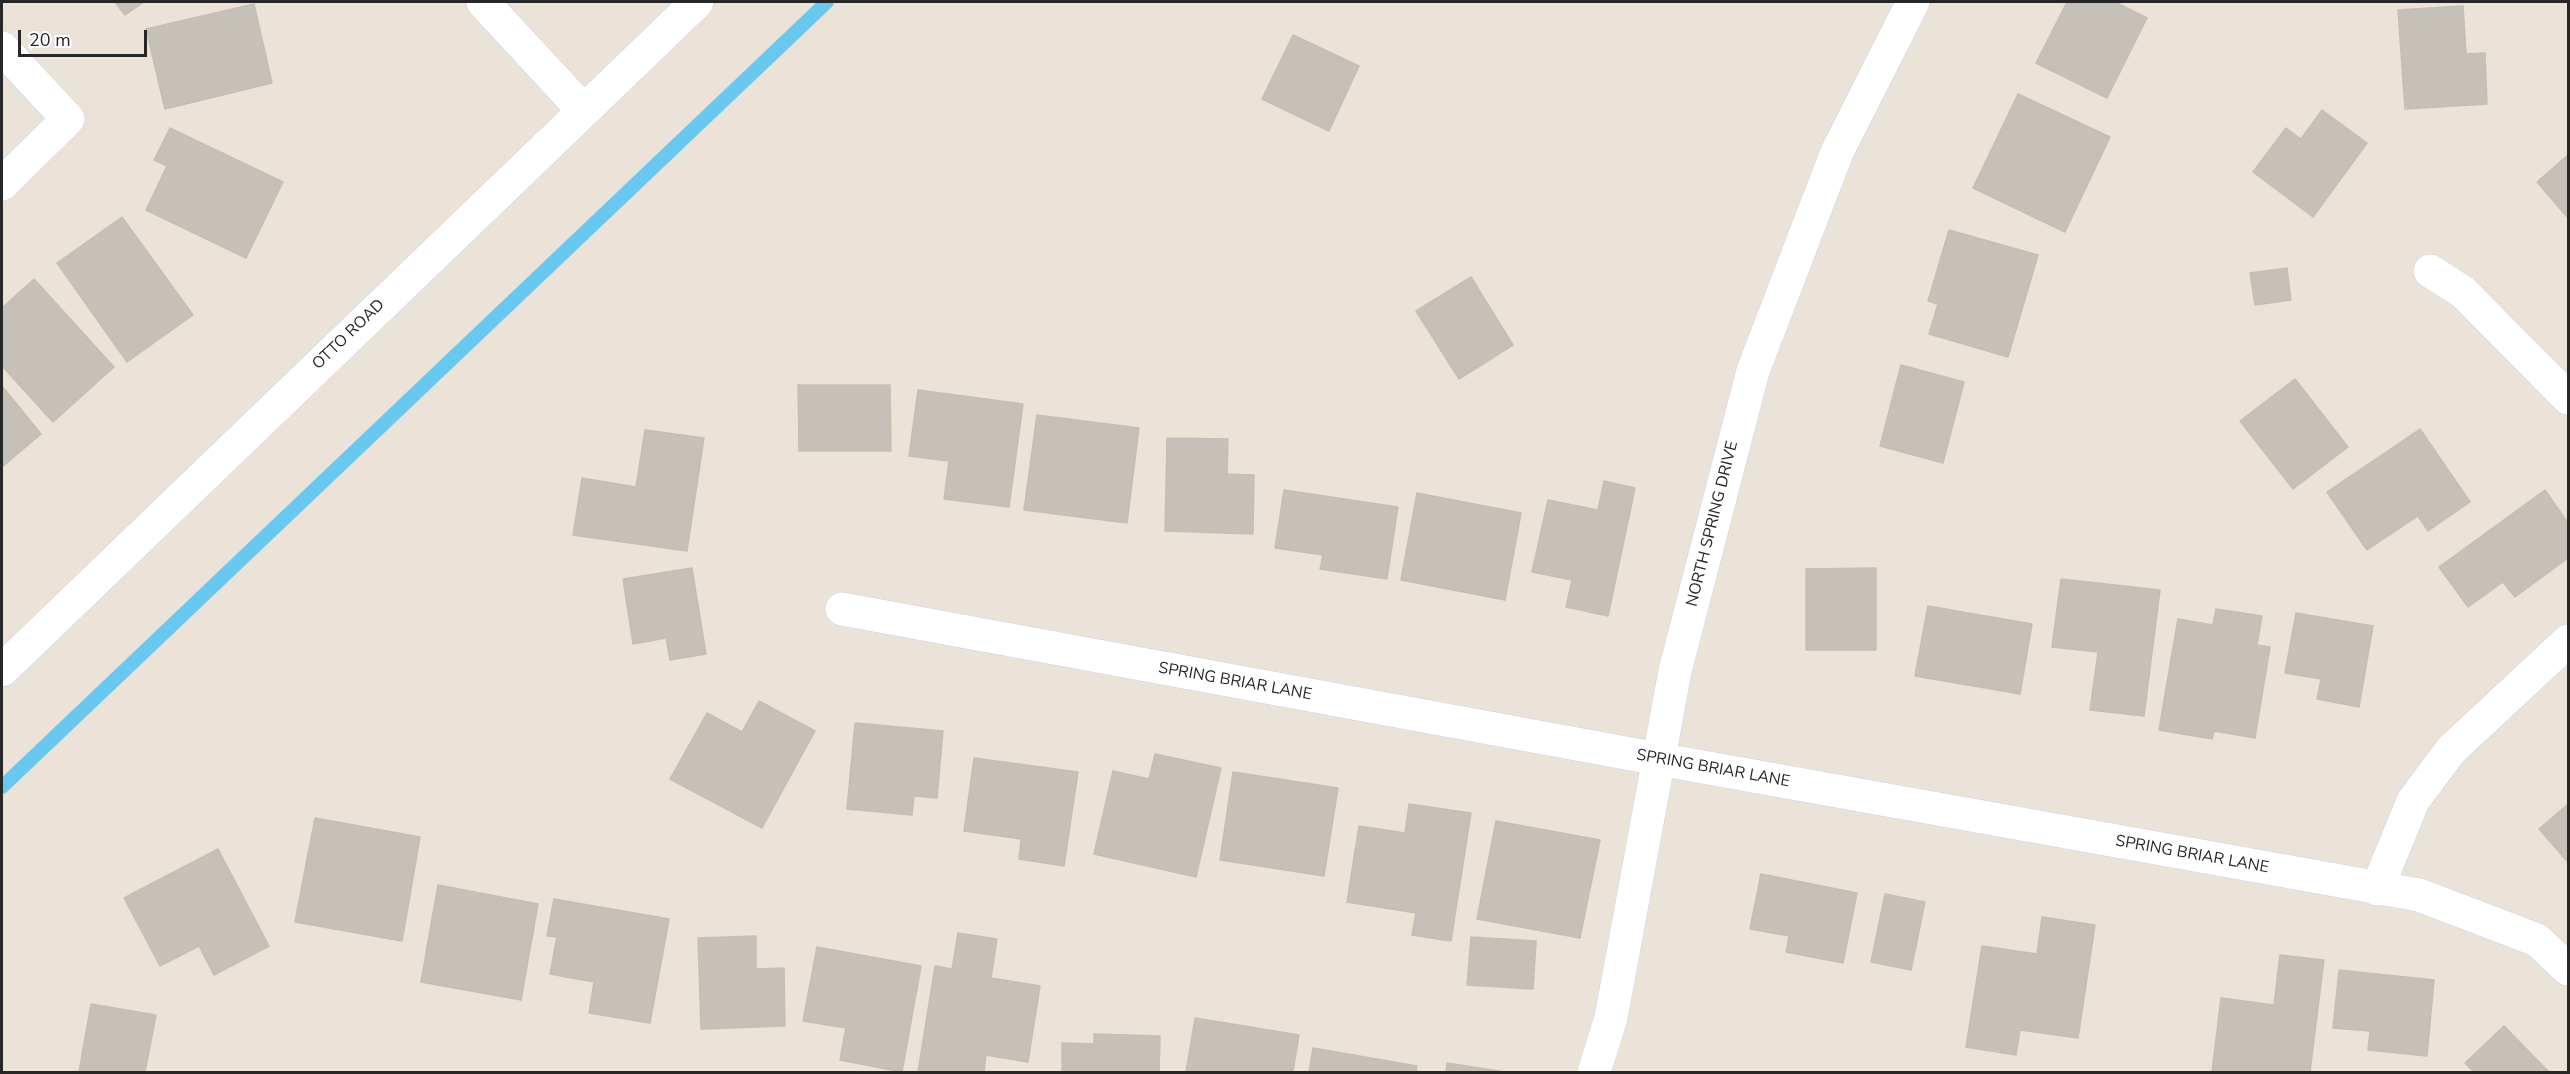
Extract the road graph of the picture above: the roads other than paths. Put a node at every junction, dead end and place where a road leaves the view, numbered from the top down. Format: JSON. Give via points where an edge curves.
{"nodes":[{"id":1,"x":483,"y":2,"type":"edge"},
{"id":2,"x":697,"y":2,"type":"edge"},
{"id":3,"x":1913,"y":2,"type":"edge"},
{"id":4,"x":2,"y":48,"type":"edge"},
{"id":5,"x":583,"y":110,"type":"junction"},
{"id":6,"x":2,"y":184,"type":"edge"},
{"id":7,"x":2430,"y":271,"type":"dead end"},
{"id":8,"x":2568,"y":398,"type":"edge"},
{"id":9,"x":842,"y":609,"type":"dead end"},
{"id":10,"x":2568,"y":641,"type":"edge"},
{"id":11,"x":2,"y":670,"type":"edge"},
{"id":12,"x":1658,"y":759,"type":"junction"},
{"id":13,"x":2377,"y":889,"type":"junction"},
{"id":14,"x":2568,"y":969,"type":"edge"},
{"id":15,"x":1594,"y":1072,"type":"edge"}],
"edges":[{"from":1,"to":5,"type":"street"},
{"from":2,"to":5,"type":"street","name":"OTTO ROAD"},
{"from":3,"to":12,"type":"street","name":"NORTH SPRING DRIVE","via":[[1837,152],[1753,371],[1676,671]]},
{"from":4,"to":6,"type":"street","via":[[68,119]]},
{"from":5,"to":11,"type":"street","name":"OTTO ROAD"},
{"from":7,"to":8,"type":"street","via":[[2463,292]]},
{"from":9,"to":12,"type":"street","name":"SPRING BRIAR LANE"},
{"from":10,"to":13,"type":"street","via":[[2451,750],[2413,801]]},
{"from":12,"to":13,"type":"street","name":"SPRING BRIAR LANE"},
{"from":12,"to":15,"type":"street","name":"NORTH SPRING DRIVE","via":[[1611,1018]]},
{"from":13,"to":14,"type":"street","name":"SPRING BRIAR LANE","via":[[2419,895],[2537,940]]}]}
